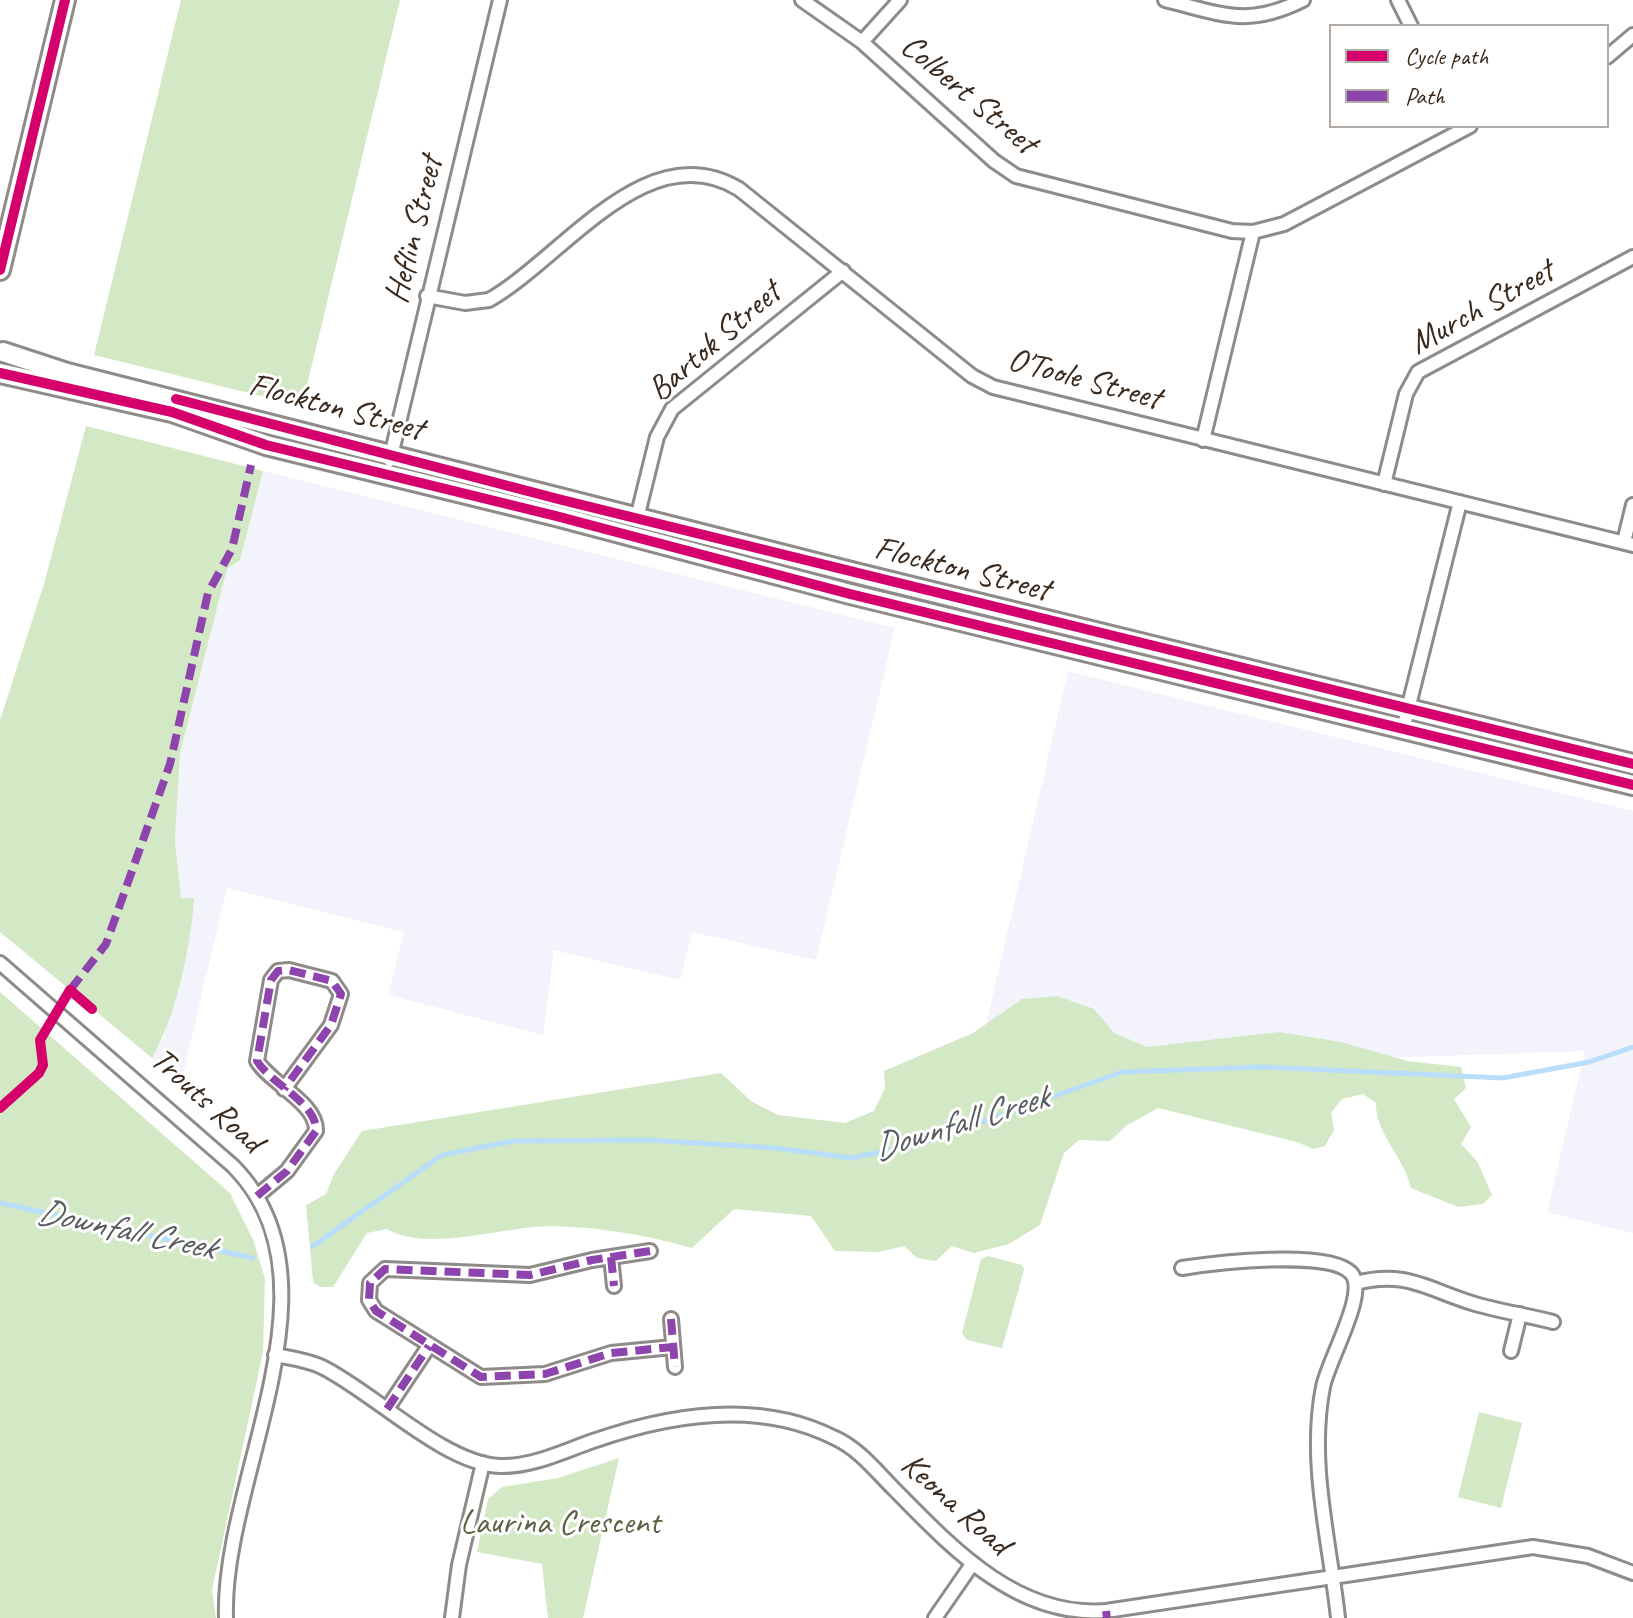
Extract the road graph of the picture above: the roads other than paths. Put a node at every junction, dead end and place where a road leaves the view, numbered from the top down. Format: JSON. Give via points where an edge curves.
{"nodes":[{"id":1,"x":65,"y":0,"type":"edge"},
{"id":2,"x":500,"y":0,"type":"edge"},
{"id":3,"x":802,"y":0,"type":"edge"},
{"id":4,"x":900,"y":0,"type":"edge"},
{"id":5,"x":1165,"y":0,"type":"edge"},
{"id":6,"x":1303,"y":0,"type":"edge"},
{"id":7,"x":1398,"y":0,"type":"edge"},
{"id":8,"x":1410,"y":24,"type":"edge"},
{"id":9,"x":1633,"y":35,"type":"edge"},
{"id":10,"x":862,"y":42,"type":"junction"},
{"id":11,"x":1609,"y":55,"type":"edge"},
{"id":12,"x":1463,"y":128,"type":"edge"},
{"id":13,"x":1253,"y":232,"type":"junction"},
{"id":14,"x":1633,"y":257,"type":"edge"},
{"id":15,"x":0,"y":270,"type":"edge"},
{"id":16,"x":843,"y":271,"type":"junction"},
{"id":17,"x":427,"y":296,"type":"junction"},
{"id":18,"x":1,"y":360,"type":"edge"},
{"id":19,"x":1203,"y":440,"type":"junction"},
{"id":20,"x":389,"y":465,"type":"junction"},
{"id":21,"x":1384,"y":484,"type":"junction"},
{"id":22,"x":1460,"y":502,"type":"junction"},
{"id":23,"x":1633,"y":505,"type":"edge"},
{"id":24,"x":637,"y":518,"type":"junction"},
{"id":25,"x":1628,"y":543,"type":"edge"},
{"id":26,"x":1408,"y":708,"type":"junction"},
{"id":27,"x":1403,"y":729,"type":"junction"},
{"id":28,"x":1633,"y":764,"type":"edge"},
{"id":29,"x":1633,"y":785,"type":"edge"},
{"id":30,"x":0,"y":963,"type":"edge"},
{"id":31,"x":284,"y":1089,"type":"junction"},
{"id":32,"x":257,"y":1196,"type":"junction"},
{"id":33,"x":650,"y":1251,"type":"dead end"},
{"id":34,"x":611,"y":1257,"type":"junction"},
{"id":35,"x":1182,"y":1268,"type":"dead end"},
{"id":36,"x":1356,"y":1283,"type":"junction"},
{"id":37,"x":614,"y":1286,"type":"dead end"},
{"id":38,"x":1520,"y":1314,"type":"junction"},
{"id":39,"x":671,"y":1319,"type":"dead end"},
{"id":40,"x":1553,"y":1322,"type":"dead end"},
{"id":41,"x":429,"y":1346,"type":"junction"},
{"id":42,"x":673,"y":1347,"type":"junction"},
{"id":43,"x":1511,"y":1351,"type":"dead end"},
{"id":44,"x":275,"y":1355,"type":"junction"},
{"id":45,"x":675,"y":1367,"type":"dead end"},
{"id":46,"x":387,"y":1409,"type":"junction"},
{"id":47,"x":483,"y":1463,"type":"junction"},
{"id":48,"x":973,"y":1563,"type":"junction"},
{"id":49,"x":1633,"y":1573,"type":"edge"},
{"id":50,"x":1334,"y":1576,"type":"junction"},
{"id":51,"x":1107,"y":1615,"type":"edge"},
{"id":52,"x":226,"y":1618,"type":"edge"},
{"id":53,"x":452,"y":1618,"type":"edge"},
{"id":54,"x":935,"y":1618,"type":"edge"},
{"id":55,"x":1338,"y":1618,"type":"edge"}],
"edges":[{"from":1,"to":15,"type":"street"},
{"from":2,"to":17,"type":"street","name":"Heflin Street"},
{"from":3,"to":10,"type":"street","name":"Colbert Street"},
{"from":4,"to":10,"type":"street"},
{"from":5,"to":6,"type":"street","via":[[1246,18],[1269,15]]},
{"from":7,"to":8,"type":"street"},
{"from":9,"to":11,"type":"street"},
{"from":10,"to":13,"type":"street","name":"Colbert Street","via":[[1016,176],[1220,229]]},
{"from":12,"to":13,"type":"street","via":[[1284,224]]},
{"from":13,"to":19,"type":"street"},
{"from":14,"to":21,"type":"street","name":"Murch Street","via":[[1418,372],[1406,394]]},
{"from":16,"to":17,"type":"street","name":"O'Toole Street","via":[[729,182],[679,173],[643,184],[489,300],[465,303]]},
{"from":16,"to":19,"type":"street","name":"O'Toole Street","via":[[972,376],[993,387]]},
{"from":16,"to":24,"type":"street","name":"Bartok Street","via":[[672,409],[657,437]]},
{"from":17,"to":20,"type":"street","name":"Heflin Street"},
{"from":18,"to":20,"type":"street","name":"Flockton Street","via":[[67,373]]},
{"from":19,"to":21,"type":"street","name":"O'Toole Street"},
{"from":20,"to":24,"type":"street","name":"Flockton Street"},
{"from":20,"to":27,"type":"street","name":"Flockton Street","via":[[850,594]]},
{"from":21,"to":22,"type":"street","name":"O'Toole Street"},
{"from":22,"to":25,"type":"street","name":"O'Toole Street"},
{"from":22,"to":26,"type":"street"},
{"from":23,"to":25,"type":"street"},
{"from":24,"to":26,"type":"street","name":"Flockton Street"},
{"from":26,"to":27,"type":"street"},
{"from":26,"to":28,"type":"street","name":"Flockton Street"},
{"from":27,"to":29,"type":"street","name":"Flockton Street"},
{"from":30,"to":32,"type":"street","name":"Trouts Road","via":[[233,1166]]},
{"from":31,"to":31,"type":"street","via":[[257,1057],[271,980],[285,969],[332,981],[341,994],[331,1025]]},
{"from":31,"to":32,"type":"street","via":[[313,1116],[316,1131],[287,1171]]},
{"from":32,"to":44,"type":"street","name":"Trouts Road","via":[[274,1234],[280,1267]]},
{"from":33,"to":34,"type":"street"},
{"from":34,"to":37,"type":"street"},
{"from":34,"to":41,"type":"street","via":[[530,1275],[401,1268],[378,1272],[368,1288],[371,1306]]},
{"from":35,"to":36,"type":"street","via":[[1252,1259],[1324,1263],[1347,1269]]},
{"from":36,"to":38,"type":"street","via":[[1402,1277]]},
{"from":36,"to":50,"type":"street","via":[[1356,1300],[1326,1369],[1317,1432]]},
{"from":38,"to":40,"type":"street"},
{"from":38,"to":43,"type":"street"},
{"from":39,"to":42,"type":"street"},
{"from":41,"to":42,"type":"street","via":[[472,1374],[494,1377],[545,1374],[611,1353]]},
{"from":41,"to":46,"type":"street"},
{"from":42,"to":45,"type":"street"},
{"from":44,"to":46,"type":"street","name":"Keona Road","via":[[322,1367]]},
{"from":44,"to":52,"type":"street","name":"Trouts Road","via":[[229,1559]]},
{"from":46,"to":47,"type":"street","name":"Keona Road"},
{"from":47,"to":48,"type":"street","name":"Keona Road","via":[[537,1461],[637,1425],[673,1418],[714,1414],[776,1419],[823,1432],[856,1451]]},
{"from":47,"to":53,"type":"street"},
{"from":48,"to":51,"type":"street","name":"Keona Road","via":[[1031,1601]]},
{"from":48,"to":54,"type":"street"},
{"from":49,"to":50,"type":"street","name":"Keona Road","via":[[1588,1556],[1533,1547]]},
{"from":50,"to":51,"type":"street","name":"Keona Road"},
{"from":50,"to":55,"type":"street"}]}
